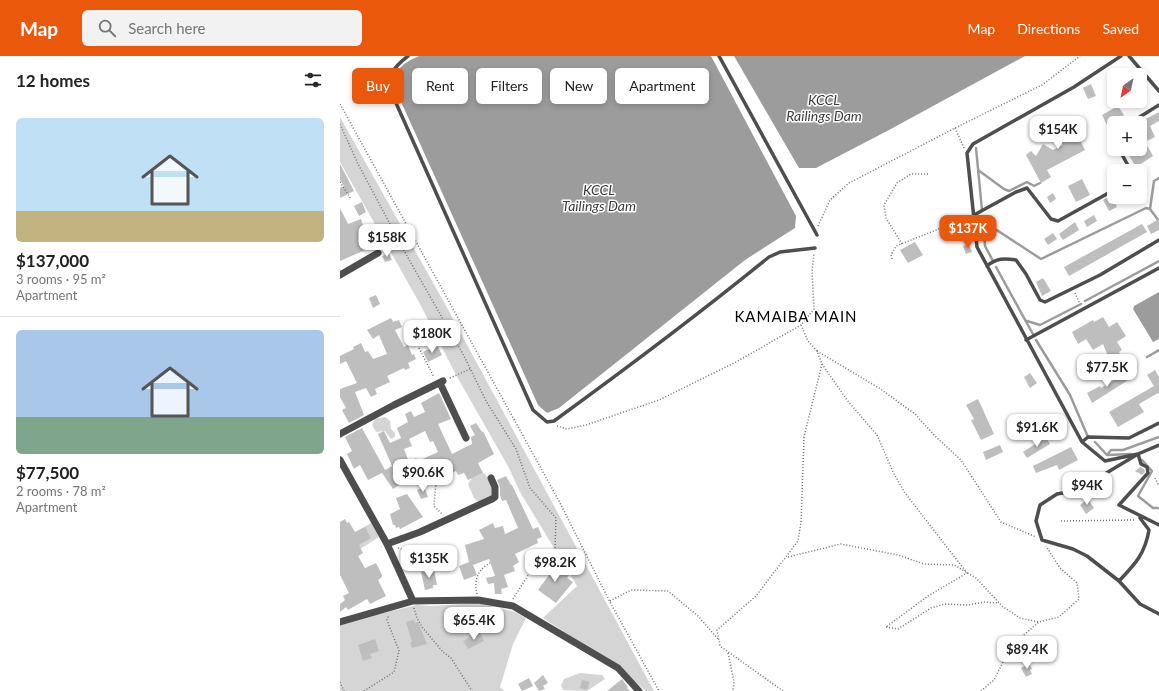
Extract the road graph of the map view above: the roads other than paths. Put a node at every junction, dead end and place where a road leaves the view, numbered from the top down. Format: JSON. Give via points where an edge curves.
{"nodes":[{"id":1,"x":408,"y":56,"type":"edge"},
{"id":2,"x":719,"y":56,"type":"edge"},
{"id":3,"x":1121,"y":56,"type":"edge"},
{"id":4,"x":1129,"y":56,"type":"edge"},
{"id":5,"x":1159,"y":91,"type":"edge"},
{"id":6,"x":1159,"y":105,"type":"edge"},
{"id":7,"x":1141,"y":116,"type":"edge"},
{"id":8,"x":1107,"y":194,"type":"edge"},
{"id":9,"x":974,"y":215,"type":"junction"},
{"id":10,"x":817,"y":235,"type":"road end"},
{"id":11,"x":1159,"y":240,"type":"edge"},
{"id":12,"x":815,"y":248,"type":"road end"},
{"id":13,"x":378,"y":253,"type":"dead end"},
{"id":14,"x":987,"y":266,"type":"junction"},
{"id":15,"x":1159,"y":268,"type":"edge"},
{"id":16,"x":340,"y":275,"type":"edge"},
{"id":17,"x":1026,"y":340,"type":"junction"},
{"id":18,"x":1159,"y":423,"type":"edge"},
{"id":19,"x":340,"y":434,"type":"edge"},
{"id":20,"x":466,"y":438,"type":"dead end"},
{"id":21,"x":1082,"y":442,"type":"junction"},
{"id":22,"x":1159,"y":445,"type":"edge"},
{"id":23,"x":1138,"y":454,"type":"junction"},
{"id":24,"x":340,"y":460,"type":"edge"},
{"id":25,"x":491,"y":478,"type":"dead end"},
{"id":26,"x":1136,"y":515,"type":"junction"},
{"id":27,"x":1159,"y":525,"type":"edge"},
{"id":28,"x":387,"y":544,"type":"junction"},
{"id":29,"x":1119,"y":581,"type":"junction"},
{"id":30,"x":413,"y":601,"type":"junction"},
{"id":31,"x":1159,"y":614,"type":"edge"},
{"id":32,"x":340,"y":622,"type":"edge"},
{"id":33,"x":639,"y":691,"type":"edge"}],
"edges":[{"from":1,"to":12,"type":"lane","via":[[397,65],[390,78],[392,94],[533,410],[547,422],[554,421],[703,311],[769,257],[780,252]]},
{"from":2,"to":10,"type":"lane"},
{"from":3,"to":9,"type":"lane","via":[[1074,87],[973,144],[967,153]]},
{"from":4,"to":5,"type":"lane"},
{"from":6,"to":7,"type":"lane"},
{"from":8,"to":9,"type":"lane","via":[[1058,221],[1051,219],[1027,188]]},
{"from":9,"to":14,"type":"lane","via":[[978,247]]},
{"from":11,"to":14,"type":"lane","via":[[1045,302],[1040,300],[1016,260],[1007,258],[993,261]]},
{"from":13,"to":16,"type":"street"},
{"from":14,"to":17,"type":"lane"},
{"from":15,"to":17,"type":"lane"},
{"from":17,"to":21,"type":"lane"},
{"from":18,"to":21,"type":"lane","via":[[1128,438],[1088,438]]},
{"from":19,"to":20,"type":"street","via":[[439,383]]},
{"from":21,"to":23,"type":"lane","via":[[1105,461]]},
{"from":22,"to":23,"type":"lane"},
{"from":23,"to":26,"type":"lane","via":[[1141,464],[1147,467],[1148,473],[1119,505]]},
{"from":23,"to":29,"type":"lane","via":[[1078,490],[1058,494],[1040,505],[1036,521],[1042,540],[1087,556]]},
{"from":24,"to":28,"type":"street"},
{"from":25,"to":28,"type":"street","via":[[495,487],[495,497],[489,502]]},
{"from":26,"to":27,"type":"lane"},
{"from":26,"to":29,"type":"lane","via":[[1143,520],[1149,530],[1147,544],[1141,556]]},
{"from":28,"to":30,"type":"street"},
{"from":29,"to":31,"type":"lane","via":[[1140,604]]},
{"from":30,"to":32,"type":"street"},
{"from":30,"to":33,"type":"street","via":[[478,600],[517,608],[618,668]]}]}
